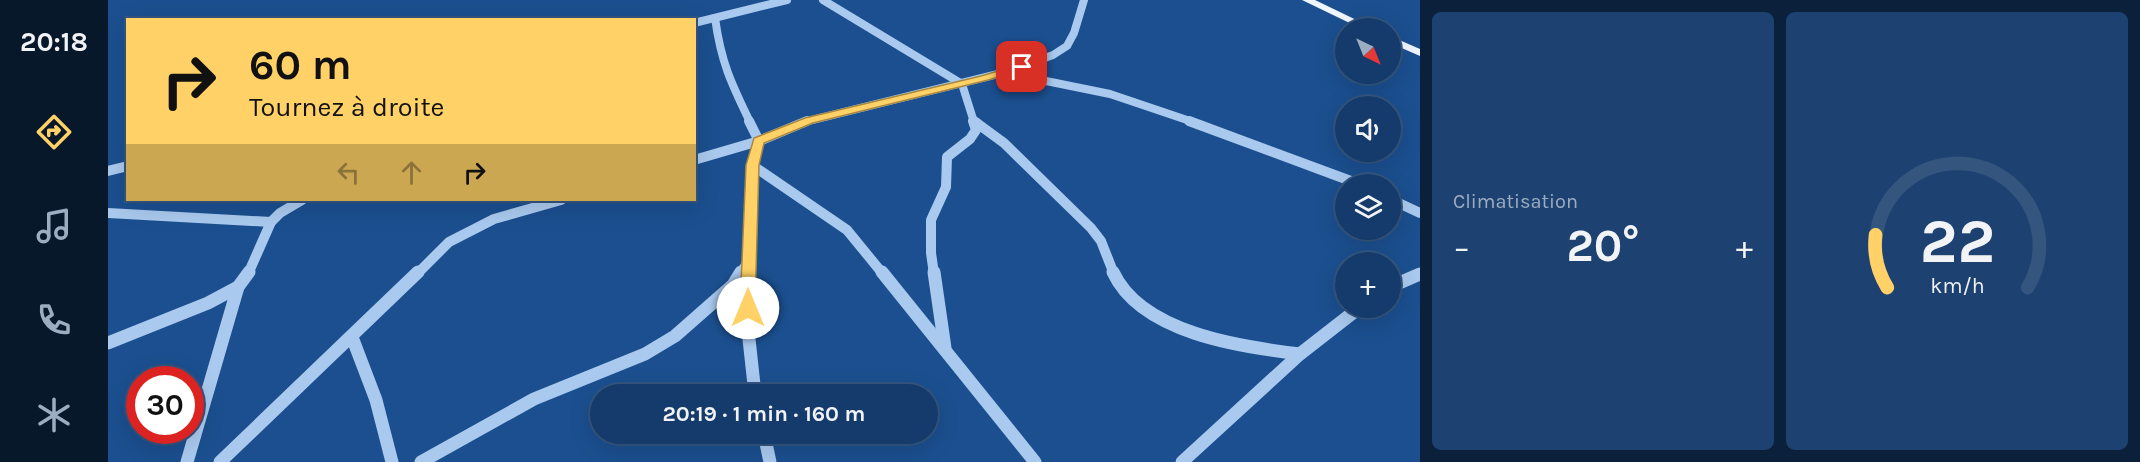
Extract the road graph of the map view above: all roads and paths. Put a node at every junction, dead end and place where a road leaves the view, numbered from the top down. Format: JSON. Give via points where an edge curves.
{"nodes":[{"id":1,"x":785,"y":0,"type":"edge"},
{"id":2,"x":823,"y":0,"type":"edge"},
{"id":3,"x":1084,"y":0,"type":"edge"},
{"id":4,"x":1307,"y":0,"type":"edge"},
{"id":5,"x":715,"y":18,"type":"junction"},
{"id":6,"x":1346,"y":18,"type":"edge"},
{"id":7,"x":696,"y":23,"type":"edge"},
{"id":8,"x":1401,"y":44,"type":"edge"},
{"id":9,"x":1420,"y":53,"type":"edge"},
{"id":10,"x":1006,"y":72,"type":"junction"},
{"id":11,"x":962,"y":84,"type":"junction"},
{"id":12,"x":973,"y":120,"type":"junction"},
{"id":13,"x":759,"y":141,"type":"junction"},
{"id":14,"x":696,"y":159,"type":"edge"},
{"id":15,"x":753,"y":165,"type":"junction"},
{"id":16,"x":126,"y":166,"type":"edge"},
{"id":17,"x":108,"y":171,"type":"edge"},
{"id":18,"x":1335,"y":175,"type":"edge"},
{"id":19,"x":300,"y":201,"type":"edge"},
{"id":20,"x":557,"y":201,"type":"edge"},
{"id":21,"x":1401,"y":204,"type":"edge"},
{"id":22,"x":108,"y":213,"type":"edge"},
{"id":23,"x":1420,"y":213,"type":"edge"},
{"id":24,"x":271,"y":222,"type":"junction"},
{"id":25,"x":748,"y":262,"type":"junction"},
{"id":26,"x":1420,"y":274,"type":"edge"},
{"id":27,"x":1401,"y":282,"type":"edge"},
{"id":28,"x":238,"y":287,"type":"junction"},
{"id":29,"x":1346,"y":318,"type":"edge"},
{"id":30,"x":352,"y":337,"type":"junction"},
{"id":31,"x":108,"y":343,"type":"edge"},
{"id":32,"x":945,"y":348,"type":"junction"},
{"id":33,"x":1300,"y":354,"type":"junction"},
{"id":34,"x":754,"y":384,"type":"edge"},
{"id":35,"x":766,"y":444,"type":"edge"},
{"id":36,"x":187,"y":462,"type":"edge"},
{"id":37,"x":220,"y":462,"type":"edge"},
{"id":38,"x":392,"y":462,"type":"edge"},
{"id":39,"x":421,"y":462,"type":"edge"},
{"id":40,"x":770,"y":462,"type":"edge"},
{"id":41,"x":1035,"y":462,"type":"edge"},
{"id":42,"x":1182,"y":462,"type":"edge"}],
"edges":[{"from":1,"to":5,"type":"street"},
{"from":2,"to":11,"type":"street"},
{"from":3,"to":10,"type":"street","via":[[1064,50]]},
{"from":4,"to":6,"type":"main road"},
{"from":5,"to":7,"type":"street"},
{"from":5,"to":13,"type":"street","via":[[727,76]]},
{"from":8,"to":9,"type":"main road"},
{"from":10,"to":11,"type":"street"},
{"from":10,"to":18,"type":"street","via":[[1144,104]]},
{"from":11,"to":12,"type":"street"},
{"from":11,"to":13,"type":"street","via":[[809,120]]},
{"from":12,"to":32,"type":"street","via":[[974,135],[947,157],[946,187],[931,220],[931,253]]},
{"from":12,"to":33,"type":"street","via":[[1003,139],[1096,235],[1119,285],[1139,304],[1161,318],[1246,348]]},
{"from":13,"to":14,"type":"street"},
{"from":13,"to":15,"type":"street"},
{"from":15,"to":25,"type":"street"},
{"from":15,"to":32,"type":"street","via":[[847,230]]},
{"from":16,"to":17,"type":"street"},
{"from":19,"to":24,"type":"street"},
{"from":20,"to":30,"type":"street","via":[[494,219],[449,242]]},
{"from":21,"to":23,"type":"street"},
{"from":22,"to":24,"type":"street"},
{"from":24,"to":28,"type":"street","via":[[246,278]]},
{"from":25,"to":34,"type":"street","via":[[748,330]]},
{"from":25,"to":39,"type":"street","via":[[727,291],[665,342],[645,354],[534,399]]},
{"from":26,"to":27,"type":"street"},
{"from":28,"to":31,"type":"street"},
{"from":28,"to":36,"type":"street"},
{"from":29,"to":33,"type":"street"},
{"from":30,"to":37,"type":"street"},
{"from":30,"to":38,"type":"street","via":[[376,400]]},
{"from":32,"to":41,"type":"street"},
{"from":33,"to":42,"type":"street"},
{"from":35,"to":40,"type":"street"}]}
